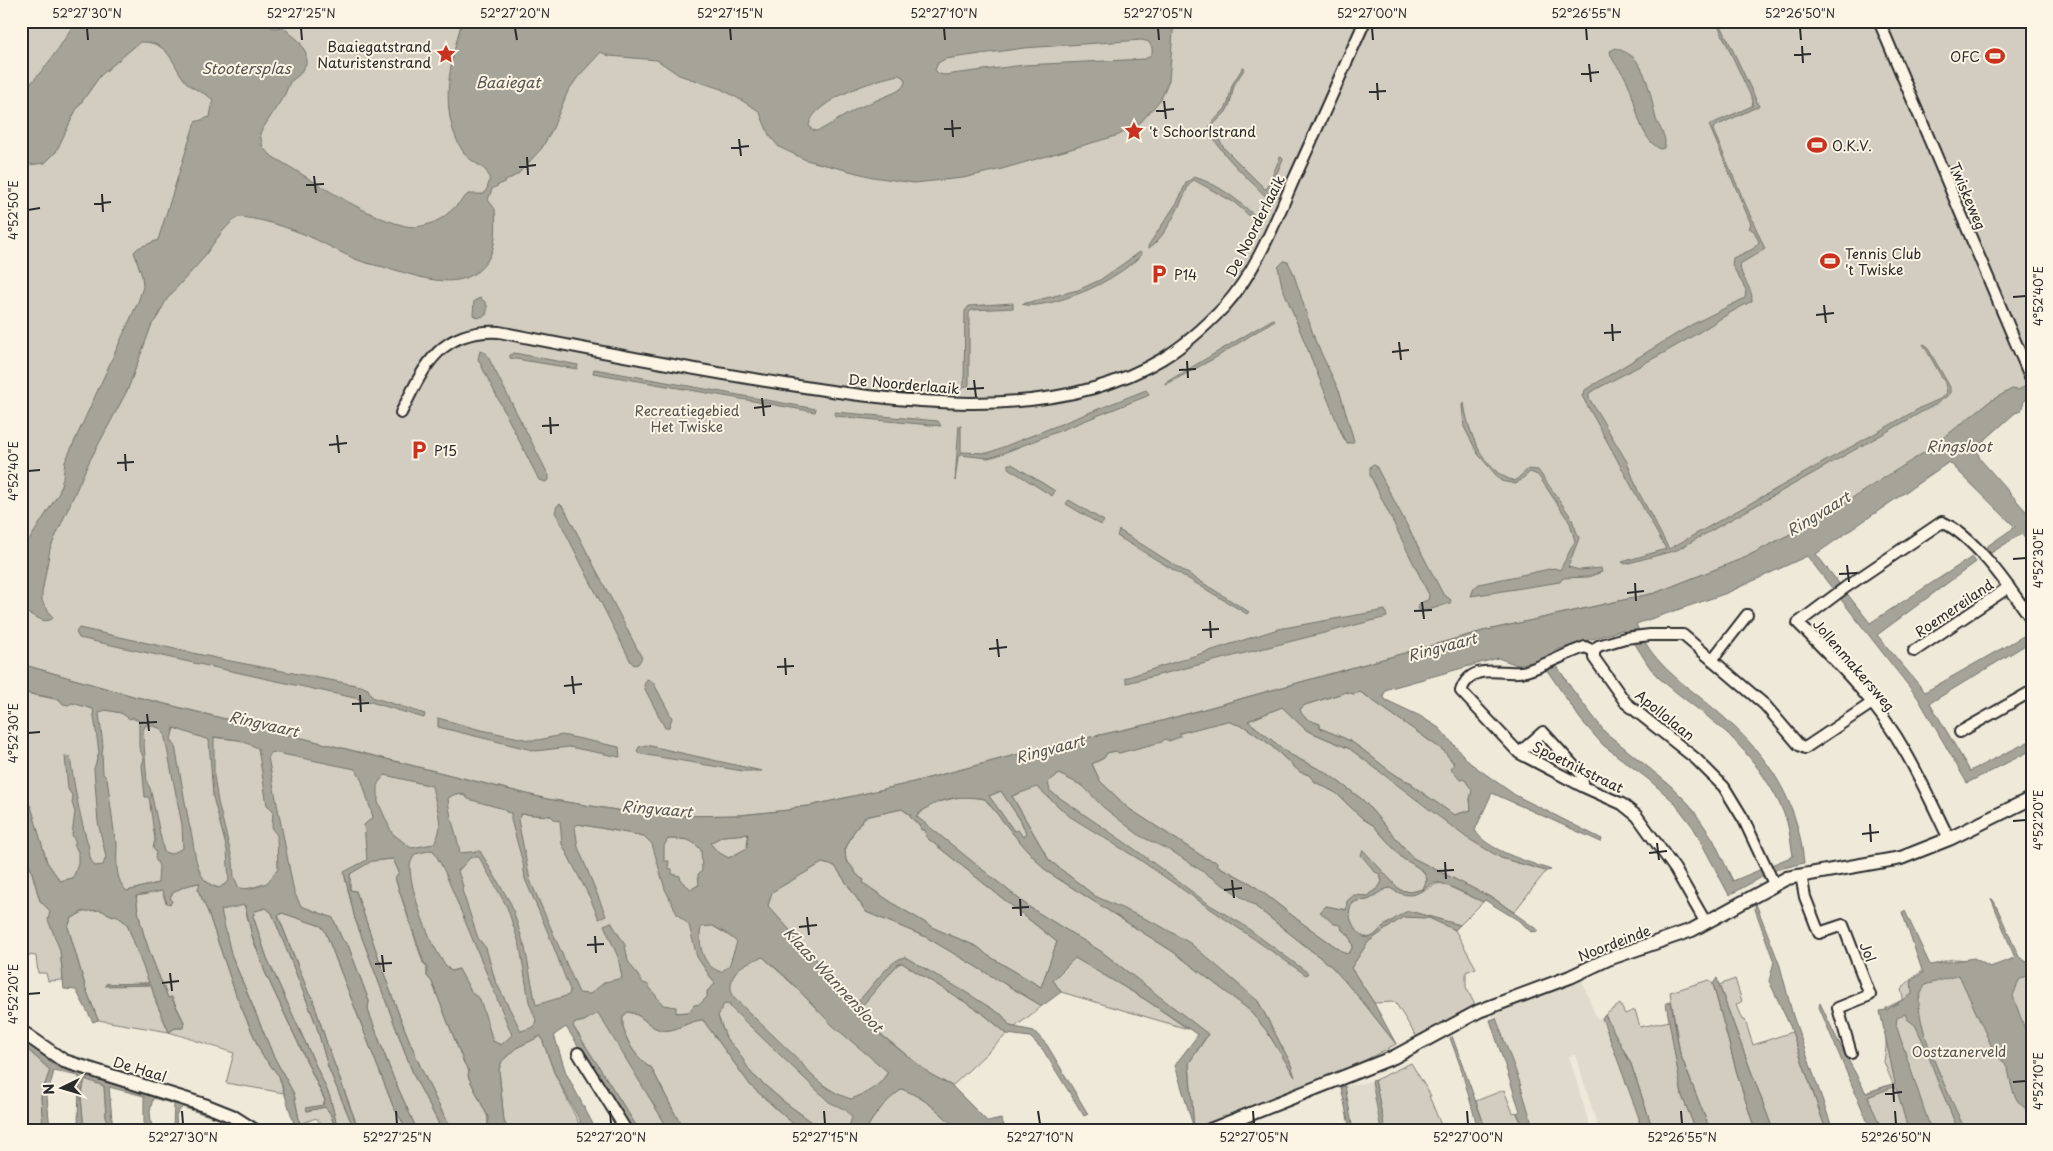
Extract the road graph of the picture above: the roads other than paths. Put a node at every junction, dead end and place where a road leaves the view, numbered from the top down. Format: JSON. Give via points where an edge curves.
{"nodes":[{"id":1,"x":1365,"y":21,"type":"edge"},
{"id":2,"x":1879,"y":21,"type":"edge"},
{"id":3,"x":2030,"y":376,"type":"edge"},
{"id":4,"x":401,"y":413,"type":"dead end"},
{"id":5,"x":2009,"y":587,"type":"junction"},
{"id":6,"x":1747,"y":615,"type":"dead end"},
{"id":7,"x":2032,"y":620,"type":"edge"},
{"id":8,"x":1594,"y":651,"type":"junction"},
{"id":9,"x":1914,"y":651,"type":"dead end"},
{"id":10,"x":1712,"y":660,"type":"junction"},
{"id":11,"x":2032,"y":691,"type":"edge"},
{"id":12,"x":1872,"y":703,"type":"junction"},
{"id":13,"x":1960,"y":732,"type":"dead end"},
{"id":14,"x":1518,"y":753,"type":"junction"},
{"id":15,"x":1584,"y":787,"type":"junction"},
{"id":16,"x":2032,"y":798,"type":"edge"},
{"id":17,"x":1949,"y":839,"type":"junction"},
{"id":18,"x":1770,"y":874,"type":"junction"},
{"id":19,"x":1801,"y":875,"type":"junction"},
{"id":20,"x":1706,"y":923,"type":"junction"},
{"id":21,"x":21,"y":1031,"type":"edge"},
{"id":22,"x":578,"y":1053,"type":"dead end"},
{"id":23,"x":1851,"y":1053,"type":"dead end"},
{"id":24,"x":254,"y":1130,"type":"edge"},
{"id":25,"x":626,"y":1130,"type":"edge"},
{"id":26,"x":1210,"y":1130,"type":"edge"}],
"edges":[{"from":1,"to":4,"type":"street","name":"De Noorderlaaik","via":[[1276,221],[1246,277],[1204,326],[1177,349],[1144,368],[1061,395],[953,403],[873,398],[482,331],[465,335],[441,349],[422,371]]},
{"from":2,"to":3,"type":"street","name":"Twiskeweg"},
{"from":5,"to":7,"type":"street","name":"Jollenmakersweg"},
{"from":5,"to":9,"type":"street","name":"Roemereiland"},
{"from":5,"to":12,"type":"street","name":"Jollenmakersweg","via":[[1965,538],[1942,522],[1798,623]]},
{"from":6,"to":10,"type":"street"},
{"from":8,"to":10,"type":"street","via":[[1598,646],[1625,638],[1683,635]]},
{"from":8,"to":14,"type":"street","name":"Spoetnikstraat","via":[[1585,647],[1516,672],[1485,670],[1463,685],[1461,691]]},
{"from":8,"to":18,"type":"street","name":"Apollolaan","via":[[1594,658],[1626,703],[1696,759],[1724,787]]},
{"from":10,"to":12,"type":"street","via":[[1765,705],[1805,748]]},
{"from":11,"to":13,"type":"street"},
{"from":12,"to":17,"type":"street","name":"Jollenmakersweg","via":[[1906,752]]},
{"from":14,"to":15,"type":"street","name":"Spoetnikstraat"},
{"from":14,"to":15,"type":"street","via":[[1543,732],[1581,774]]},
{"from":15,"to":20,"type":"street","name":"Spoetnikstraat","via":[[1622,804],[1638,816],[1675,869]]},
{"from":16,"to":17,"type":"street","name":"Noordeinde"},
{"from":17,"to":19,"type":"street","name":"Noordeinde","via":[[1901,858]]},
{"from":18,"to":19,"type":"street","name":"Noordeinde"},
{"from":18,"to":20,"type":"street","name":"Noordeinde"},
{"from":19,"to":23,"type":"street","name":"Jol","via":[[1805,897],[1819,933],[1843,925],[1870,995],[1838,1008]]},
{"from":20,"to":26,"type":"street","name":"Noordeinde","via":[[1479,1011],[1394,1057]]},
{"from":21,"to":24,"type":"street","name":"De Haal","via":[[64,1061],[207,1106]]},
{"from":22,"to":25,"type":"street"}]}
